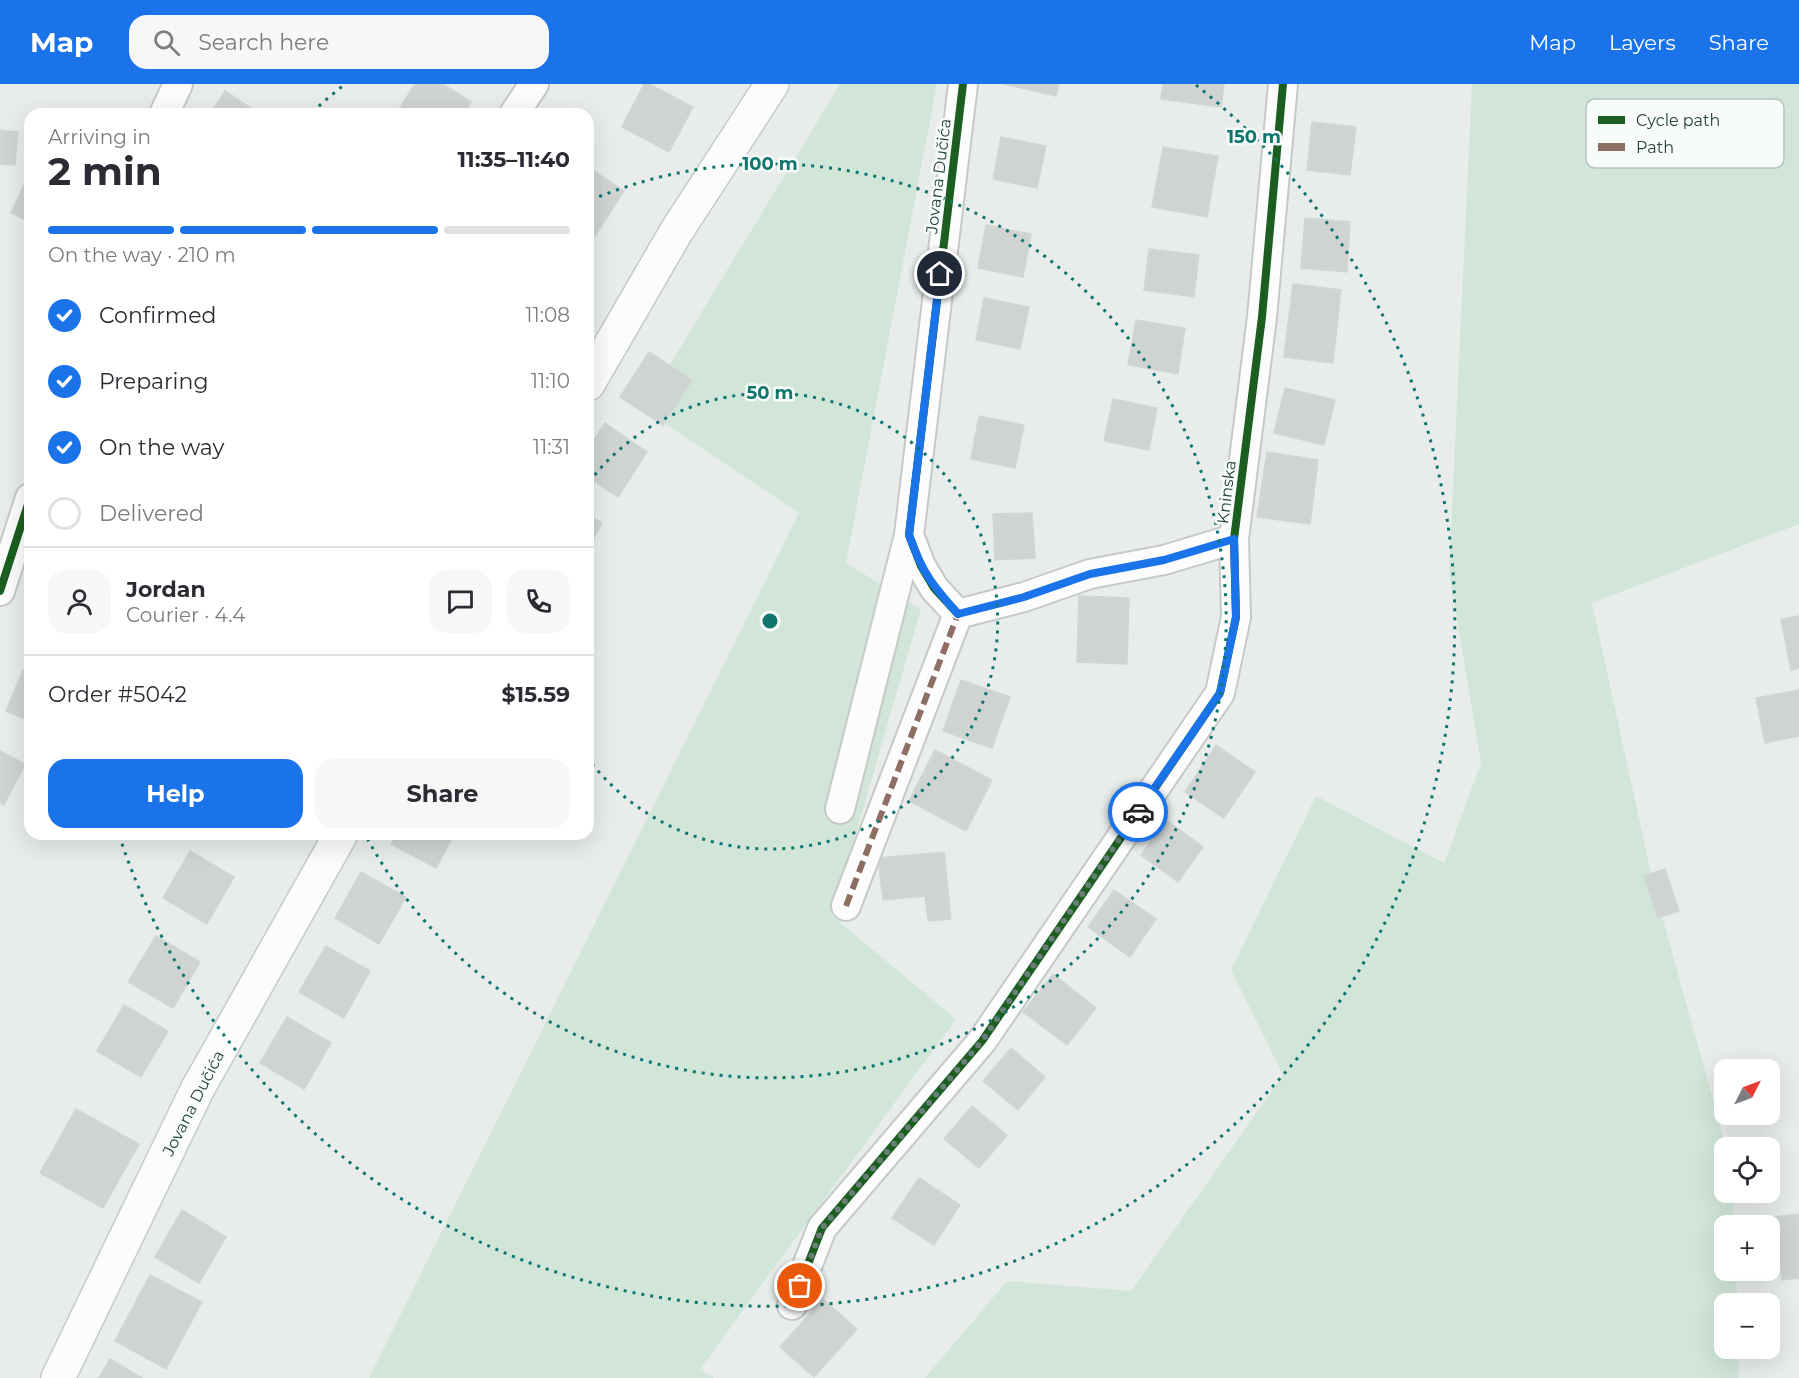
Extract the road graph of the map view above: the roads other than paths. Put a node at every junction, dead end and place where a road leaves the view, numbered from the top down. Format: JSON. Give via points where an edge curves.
{"nodes":[{"id":1,"x":178,"y":84,"type":"edge"},
{"id":2,"x":534,"y":84,"type":"edge"},
{"id":3,"x":772,"y":84,"type":"edge"},
{"id":4,"x":963,"y":84,"type":"edge"},
{"id":5,"x":1283,"y":84,"type":"edge"},
{"id":6,"x":167,"y":108,"type":"edge"},
{"id":7,"x":518,"y":108,"type":"edge"},
{"id":8,"x":594,"y":374,"type":"edge"},
{"id":9,"x":24,"y":517,"type":"edge"},
{"id":10,"x":909,"y":535,"type":"junction"},
{"id":11,"x":1234,"y":539,"type":"junction"},
{"id":12,"x":0,"y":591,"type":"edge"},
{"id":13,"x":958,"y":614,"type":"junction"},
{"id":14,"x":840,"y":809,"type":"dead end"},
{"id":15,"x":338,"y":840,"type":"edge"},
{"id":16,"x":846,"y":906,"type":"dead end"},
{"id":17,"x":792,"y":1305,"type":"dead end"},
{"id":18,"x":58,"y":1378,"type":"edge"}],
"edges":[{"from":1,"to":6,"type":"street"},
{"from":2,"to":7,"type":"street"},
{"from":3,"to":8,"type":"main road","via":[[676,232]]},
{"from":4,"to":10,"type":"street","name":"Jovana Dučića"},
{"from":5,"to":11,"type":"street","name":"Kninska","via":[[1262,317]]},
{"from":9,"to":12,"type":"street"},
{"from":10,"to":13,"type":"street","name":"Jovana Dučića","via":[[934,588]]},
{"from":10,"to":14,"type":"street"},
{"from":11,"to":13,"type":"street","via":[[1164,560],[1090,574]]},
{"from":11,"to":17,"type":"street","name":"Kninska","via":[[1236,617],[1220,693],[982,1041],[822,1228]]},
{"from":13,"to":16,"type":"street"},
{"from":15,"to":18,"type":"main road","name":"Jovana Dučića","via":[[198,1090]]}]}
